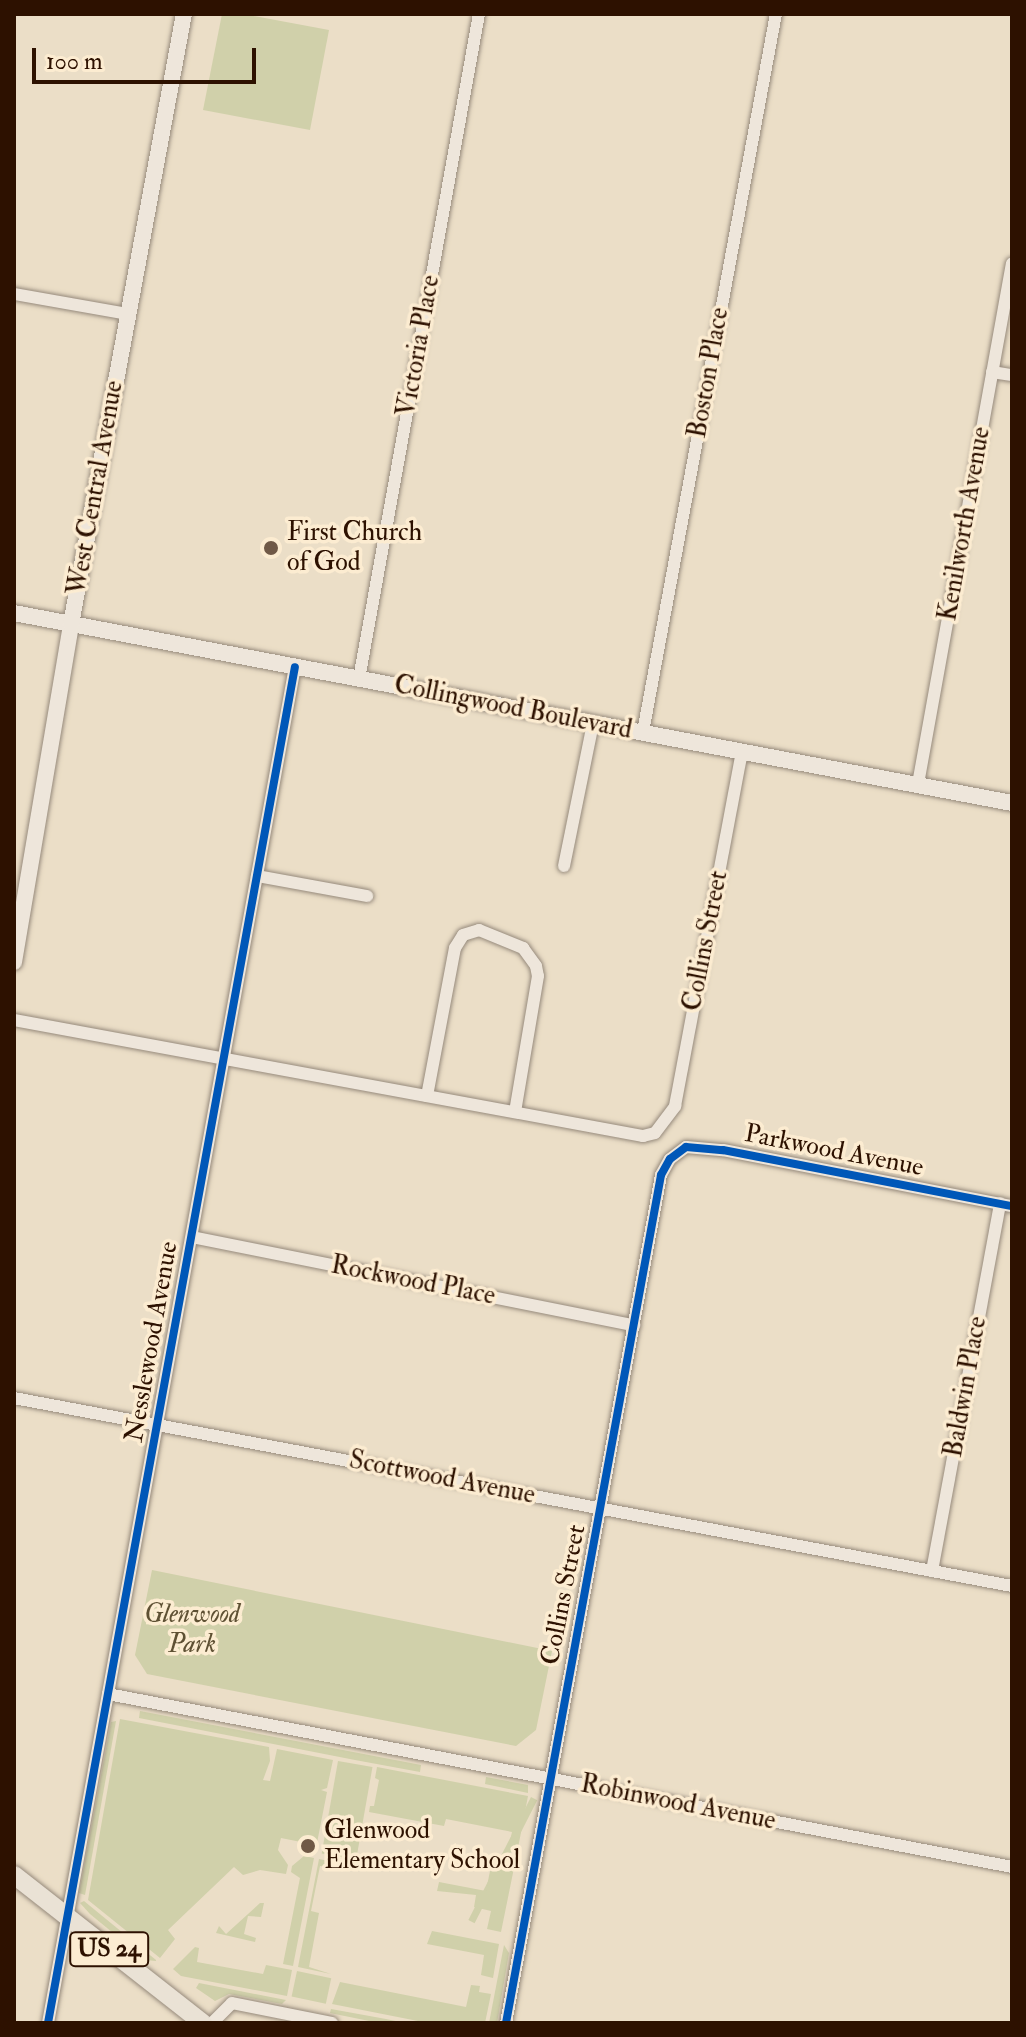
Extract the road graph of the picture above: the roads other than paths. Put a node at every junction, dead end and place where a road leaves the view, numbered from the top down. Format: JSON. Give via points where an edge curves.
{"nodes":[{"id":1,"x":184,"y":14,"type":"edge"},
{"id":2,"x":479,"y":14,"type":"edge"},
{"id":3,"x":776,"y":14,"type":"edge"},
{"id":4,"x":1012,"y":263,"type":"edge"},
{"id":5,"x":14,"y":294,"type":"edge"},
{"id":6,"x":128,"y":314,"type":"junction"},
{"id":7,"x":992,"y":372,"type":"junction"},
{"id":8,"x":1012,"y":375,"type":"edge"},
{"id":9,"x":14,"y":613,"type":"edge"},
{"id":10,"x":71,"y":624,"type":"junction"},
{"id":11,"x":295,"y":667,"type":"junction"},
{"id":12,"x":359,"y":679,"type":"junction"},
{"id":13,"x":593,"y":723,"type":"junction"},
{"id":14,"x":643,"y":732,"type":"junction"},
{"id":15,"x":742,"y":750,"type":"junction"},
{"id":16,"x":918,"y":784,"type":"junction"},
{"id":17,"x":1012,"y":803,"type":"edge"},
{"id":18,"x":564,"y":866,"type":"dead end"},
{"id":19,"x":257,"y":876,"type":"junction"},
{"id":20,"x":367,"y":896,"type":"dead end"},
{"id":21,"x":17,"y":931,"type":"edge"},
{"id":22,"x":14,"y":962,"type":"edge"},
{"id":23,"x":14,"y":1020,"type":"edge"},
{"id":24,"x":224,"y":1058,"type":"junction"},
{"id":25,"x":427,"y":1096,"type":"junction"},
{"id":26,"x":515,"y":1112,"type":"junction"},
{"id":27,"x":661,"y":1175,"type":"joint"},
{"id":28,"x":1006,"y":1205,"type":"edge"},
{"id":29,"x":192,"y":1237,"type":"junction"},
{"id":30,"x":634,"y":1325,"type":"junction"},
{"id":31,"x":14,"y":1398,"type":"edge"},
{"id":32,"x":158,"y":1424,"type":"junction"},
{"id":33,"x":600,"y":1508,"type":"junction"},
{"id":34,"x":932,"y":1571,"type":"junction"},
{"id":35,"x":1012,"y":1586,"type":"edge"},
{"id":36,"x":108,"y":1694,"type":"junction"},
{"id":37,"x":549,"y":1779,"type":"junction"},
{"id":38,"x":1012,"y":1867,"type":"edge"},
{"id":39,"x":14,"y":1875,"type":"edge"},
{"id":40,"x":68,"y":1917,"type":"junction"},
{"id":41,"x":277,"y":2018,"type":"edge"},
{"id":42,"x":48,"y":2023,"type":"edge"},
{"id":43,"x":203,"y":2023,"type":"edge"},
{"id":44,"x":212,"y":2023,"type":"edge"},
{"id":45,"x":331,"y":2023,"type":"edge"},
{"id":46,"x":506,"y":2023,"type":"edge"}],
"edges":[{"from":1,"to":6,"type":"main road","name":"West Central Avenue"},
{"from":2,"to":12,"type":"street","name":"Victoria Place"},
{"from":3,"to":14,"type":"street","name":"Boston Place"},
{"from":4,"to":7,"type":"street","name":"Kenilworth Avenue"},
{"from":5,"to":6,"type":"street"},
{"from":6,"to":10,"type":"main road","name":"West Central Avenue"},
{"from":7,"to":8,"type":"street"},
{"from":7,"to":16,"type":"street","name":"Kenilworth Avenue"},
{"from":9,"to":10,"type":"main road","name":"Collingwood Boulevard"},
{"from":10,"to":11,"type":"main road","name":"Collingwood Boulevard"},
{"from":10,"to":21,"type":"main road","name":"West Central Avenue"},
{"from":11,"to":12,"type":"main road","name":"Collingwood Boulevard"},
{"from":11,"to":19,"type":"street","name":"Nesslewood Avenue"},
{"from":12,"to":13,"type":"main road","name":"Collingwood Boulevard"},
{"from":13,"to":14,"type":"main road","name":"Collingwood Boulevard"},
{"from":13,"to":18,"type":"street"},
{"from":14,"to":15,"type":"main road","name":"Collingwood Boulevard"},
{"from":15,"to":16,"type":"main road","name":"Collingwood Boulevard"},
{"from":15,"to":26,"type":"street","name":"Collins Street","via":[[675,1106],[661,1129],[643,1136]]},
{"from":16,"to":17,"type":"main road","name":"Collingwood Boulevard"},
{"from":19,"to":20,"type":"street"},
{"from":19,"to":24,"type":"street","name":"Nesslewood Avenue"},
{"from":21,"to":22,"type":"main road","name":"West Central Avenue"},
{"from":23,"to":24,"type":"street"},
{"from":24,"to":25,"type":"street"},
{"from":24,"to":29,"type":"street","name":"Nesslewood Avenue"},
{"from":25,"to":26,"type":"street"},
{"from":25,"to":26,"type":"street","via":[[455,948],[463,935],[479,930],[513,942],[536,966],[538,987]]},
{"from":27,"to":28,"type":"street","name":"Parkwood Avenue","via":[[674,1153],[694,1147]]},
{"from":27,"to":30,"type":"street","name":"Collins Street"},
{"from":28,"to":34,"type":"street","name":"Baldwin Place"},
{"from":29,"to":30,"type":"street","name":"Rockwood Place"},
{"from":29,"to":32,"type":"street","name":"Nesslewood Avenue"},
{"from":30,"to":33,"type":"street","name":"Collins Street"},
{"from":31,"to":32,"type":"street","name":"Scottwood Avenue"},
{"from":32,"to":33,"type":"street","name":"Scottwood Avenue"},
{"from":32,"to":36,"type":"street","name":"Nesslewood Avenue"},
{"from":33,"to":34,"type":"street","name":"Scottwood Avenue"},
{"from":33,"to":37,"type":"street","name":"Collins Street"},
{"from":34,"to":35,"type":"street","name":"Scottwood Avenue"},
{"from":36,"to":37,"type":"street","name":"Robinwood Avenue"},
{"from":36,"to":40,"type":"street","name":"Nesslewood Avenue"},
{"from":37,"to":38,"type":"street","name":"Robinwood Avenue"},
{"from":37,"to":46,"type":"street","name":"Collins Street"},
{"from":39,"to":40,"type":"main road","number":"US 24"},
{"from":40,"to":42,"type":"street","name":"Nesslewood Avenue"},
{"from":40,"to":43,"type":"main road","number":"US 24"},
{"from":41,"to":44,"type":"street","via":[[232,2003]]},
{"from":41,"to":45,"type":"street"}]}
